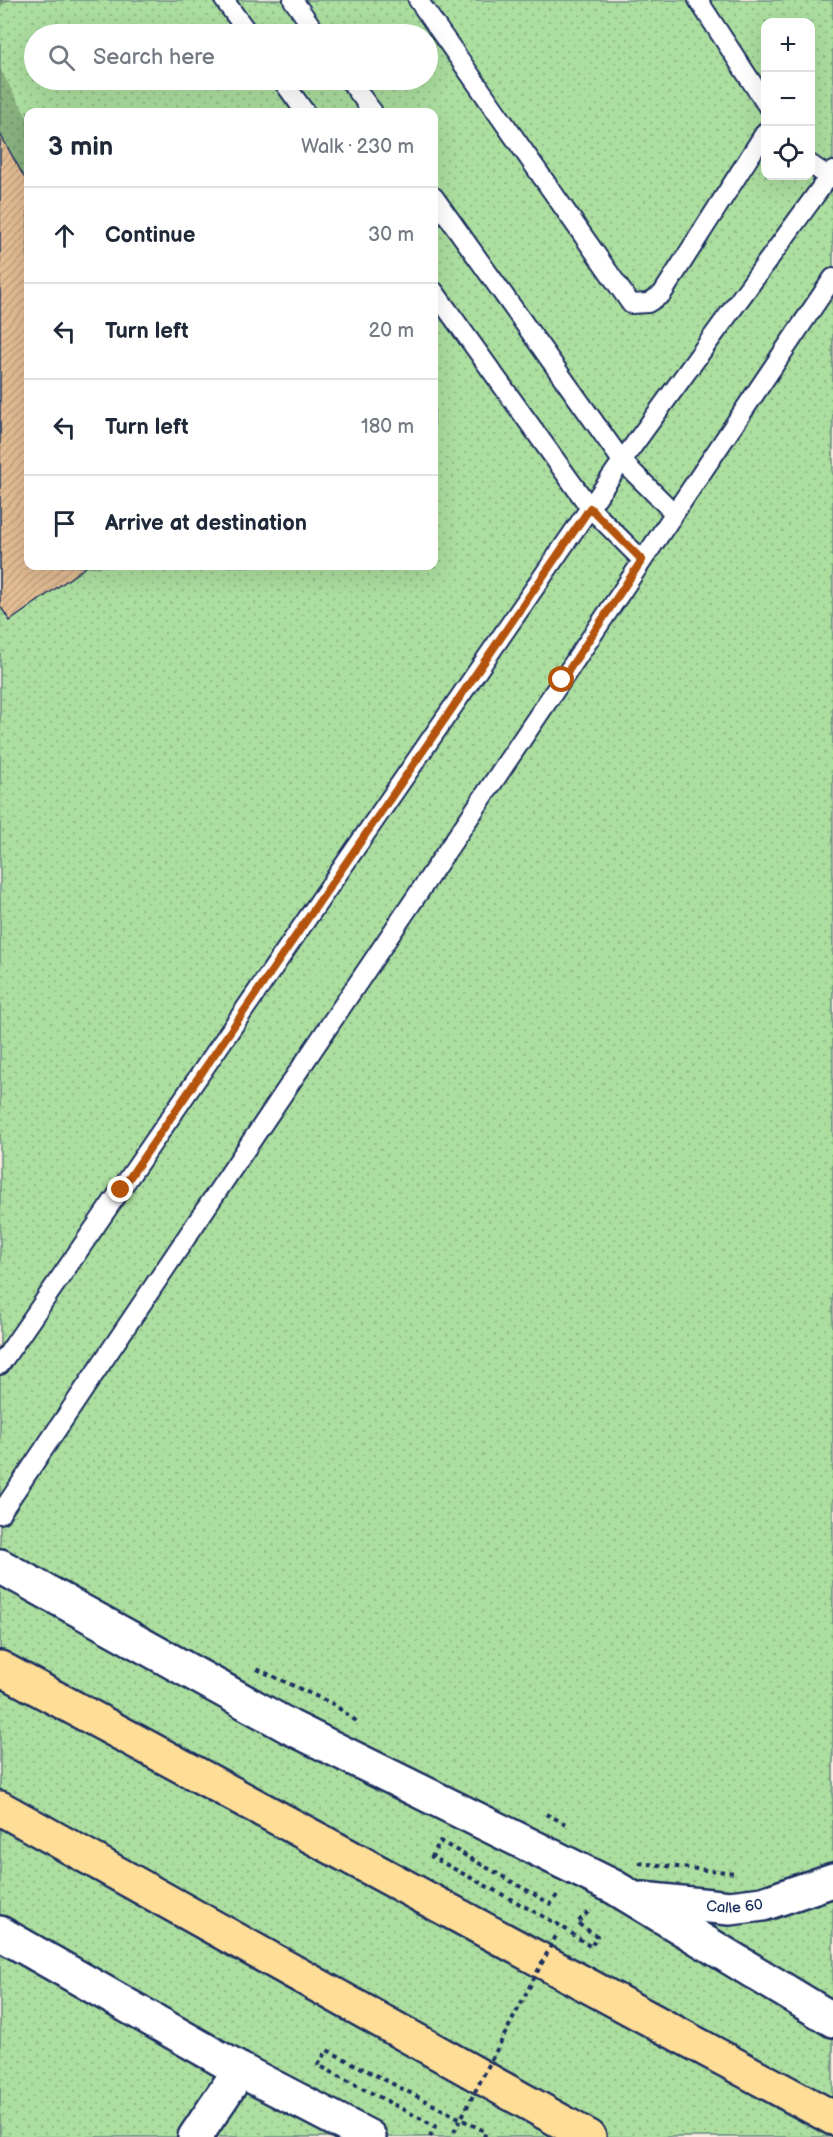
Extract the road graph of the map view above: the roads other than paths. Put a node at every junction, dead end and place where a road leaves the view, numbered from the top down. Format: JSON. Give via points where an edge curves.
{"nodes":[{"id":1,"x":224,"y":0,"type":"edge"},
{"id":2,"x":292,"y":0,"type":"edge"},
{"id":3,"x":418,"y":0,"type":"edge"},
{"id":4,"x":698,"y":0,"type":"edge"},
{"id":5,"x":242,"y":24,"type":"edge"},
{"id":6,"x":310,"y":24,"type":"edge"},
{"id":7,"x":435,"y":24,"type":"edge"},
{"id":8,"x":438,"y":29,"type":"edge"},
{"id":9,"x":289,"y":90,"type":"edge"},
{"id":10,"x":356,"y":90,"type":"edge"},
{"id":11,"x":761,"y":98,"type":"edge"},
{"id":12,"x":302,"y":108,"type":"edge"},
{"id":13,"x":370,"y":108,"type":"edge"},
{"id":14,"x":761,"y":139,"type":"edge"},
{"id":15,"x":815,"y":166,"type":"edge"},
{"id":16,"x":831,"y":174,"type":"edge"},
{"id":17,"x":438,"y":203,"type":"edge"},
{"id":18,"x":833,"y":278,"type":"edge"},
{"id":19,"x":438,"y":297,"type":"edge"},
{"id":20,"x":622,"y":461,"type":"junction"},
{"id":21,"x":590,"y":508,"type":"junction"},
{"id":22,"x":674,"y":513,"type":"junction"},
{"id":23,"x":642,"y":560,"type":"junction"},
{"id":24,"x":0,"y":1365,"type":"edge"},
{"id":25,"x":0,"y":1514,"type":"edge"},
{"id":26,"x":0,"y":1566,"type":"edge"},
{"id":27,"x":0,"y":1668,"type":"edge"},
{"id":28,"x":0,"y":1808,"type":"edge"},
{"id":29,"x":833,"y":1880,"type":"edge"},
{"id":30,"x":623,"y":1893,"type":"junction"},
{"id":31,"x":0,"y":1932,"type":"edge"},
{"id":32,"x":833,"y":2020,"type":"edge"},
{"id":33,"x":240,"y":2070,"type":"junction"},
{"id":34,"x":833,"y":2118,"type":"edge"},
{"id":35,"x":195,"y":2137,"type":"edge"},
{"id":36,"x":369,"y":2137,"type":"edge"},
{"id":37,"x":589,"y":2137,"type":"edge"}],
"edges":[{"from":1,"to":5,"type":"lane"},
{"from":2,"to":6,"type":"lane"},
{"from":3,"to":7,"type":"lane"},
{"from":4,"to":11,"type":"lane"},
{"from":8,"to":14,"type":"lane","via":[[631,304],[648,303],[662,294]]},
{"from":9,"to":12,"type":"lane"},
{"from":10,"to":13,"type":"lane"},
{"from":15,"to":16,"type":"lane"},
{"from":16,"to":20,"type":"lane"},
{"from":17,"to":20,"type":"lane"},
{"from":18,"to":22,"type":"lane"},
{"from":19,"to":21,"type":"lane"},
{"from":20,"to":21,"type":"lane"},
{"from":20,"to":22,"type":"lane"},
{"from":21,"to":23,"type":"lane"},
{"from":21,"to":24,"type":"lane"},
{"from":22,"to":23,"type":"lane"},
{"from":23,"to":25,"type":"lane"},
{"from":26,"to":30,"type":"main road","via":[[290,1727]]},
{"from":27,"to":34,"type":"highway"},
{"from":28,"to":37,"type":"highway"},
{"from":29,"to":30,"type":"main road","name":"Calle 60","via":[[762,1904],[730,1908]]},
{"from":30,"to":32,"type":"main road"},
{"from":31,"to":33,"type":"main road"},
{"from":33,"to":35,"type":"main road"},
{"from":33,"to":36,"type":"main road"}]}
